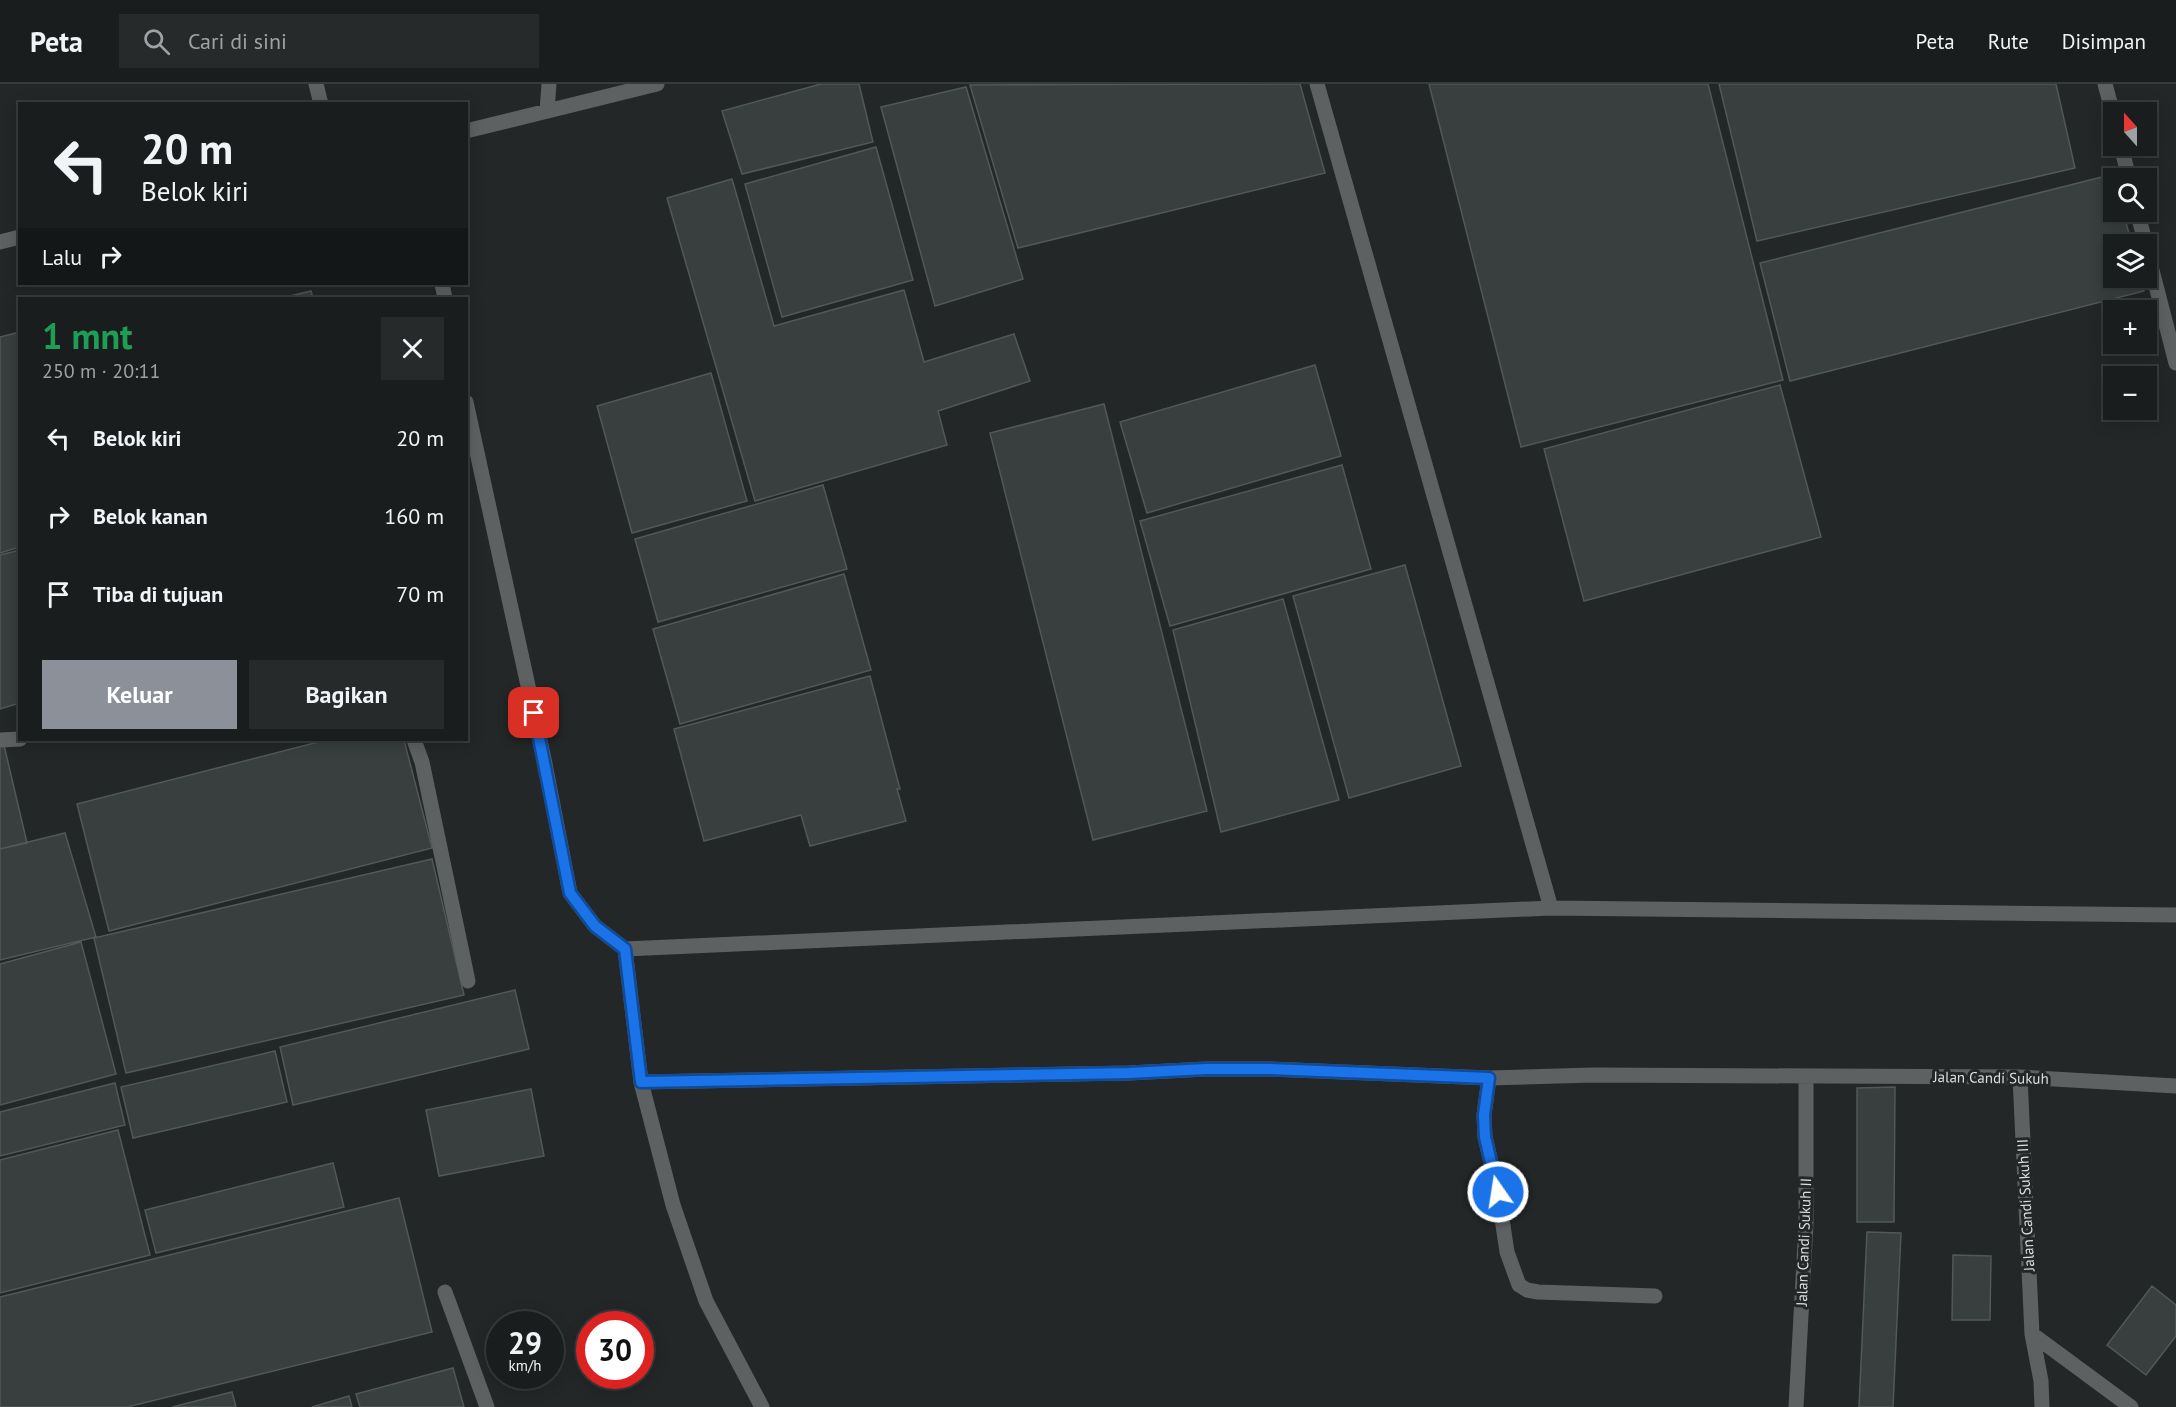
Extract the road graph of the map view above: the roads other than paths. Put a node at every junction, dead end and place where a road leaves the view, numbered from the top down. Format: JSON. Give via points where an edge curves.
{"nodes":[{"id":1,"x":316,"y":84,"type":"edge"},
{"id":2,"x":549,"y":84,"type":"edge"},
{"id":3,"x":657,"y":84,"type":"edge"},
{"id":4,"x":1317,"y":84,"type":"edge"},
{"id":5,"x":2105,"y":84,"type":"edge"},
{"id":6,"x":320,"y":102,"type":"edge"},
{"id":7,"x":2110,"y":102,"type":"edge"},
{"id":8,"x":547,"y":111,"type":"junction"},
{"id":9,"x":468,"y":131,"type":"edge"},
{"id":10,"x":18,"y":238,"type":"edge"},
{"id":11,"x":0,"y":242,"type":"edge"},
{"id":12,"x":2157,"y":284,"type":"edge"},
{"id":13,"x":2174,"y":344,"type":"edge"},
{"id":14,"x":2176,"y":363,"type":"edge"},
{"id":15,"x":468,"y":411,"type":"edge"},
{"id":16,"x":18,"y":739,"type":"edge"},
{"id":17,"x":0,"y":741,"type":"edge"},
{"id":18,"x":414,"y":741,"type":"edge"},
{"id":19,"x":1551,"y":908,"type":"junction"},
{"id":20,"x":2176,"y":915,"type":"edge"},
{"id":21,"x":625,"y":949,"type":"junction"},
{"id":22,"x":468,"y":981,"type":"dead end"},
{"id":23,"x":1806,"y":1076,"type":"junction"},
{"id":24,"x":2020,"y":1077,"type":"junction"},
{"id":25,"x":1489,"y":1078,"type":"junction"},
{"id":26,"x":641,"y":1082,"type":"junction"},
{"id":27,"x":2176,"y":1086,"type":"edge"},
{"id":28,"x":445,"y":1292,"type":"dead end"},
{"id":29,"x":1655,"y":1296,"type":"dead end"},
{"id":30,"x":2032,"y":1334,"type":"junction"},
{"id":31,"x":487,"y":1407,"type":"edge"},
{"id":32,"x":762,"y":1407,"type":"edge"},
{"id":33,"x":1796,"y":1407,"type":"edge"},
{"id":34,"x":2042,"y":1407,"type":"edge"},
{"id":35,"x":2131,"y":1407,"type":"edge"}],
"edges":[{"from":1,"to":6,"type":"street"},
{"from":2,"to":8,"type":"street"},
{"from":3,"to":8,"type":"street"},
{"from":4,"to":19,"type":"street"},
{"from":5,"to":7,"type":"street"},
{"from":8,"to":9,"type":"street"},
{"from":10,"to":11,"type":"street"},
{"from":12,"to":13,"type":"street"},
{"from":13,"to":14,"type":"street"},
{"from":15,"to":21,"type":"street","via":[[570,893],[595,926]]},
{"from":16,"to":17,"type":"street"},
{"from":18,"to":22,"type":"street"},
{"from":19,"to":20,"type":"street"},
{"from":19,"to":21,"type":"street"},
{"from":21,"to":26,"type":"street"},
{"from":23,"to":24,"type":"street","name":"Jalan Candi Sukuh"},
{"from":23,"to":25,"type":"street","name":"Jalan Candi Sukuh"},
{"from":23,"to":33,"type":"street","name":"Jalan Candi Sukuh II","via":[[1806,1224]]},
{"from":24,"to":27,"type":"street","name":"Jalan Candi Sukuh"},
{"from":24,"to":30,"type":"street","name":"Jalan Candi Sukuh III"},
{"from":25,"to":26,"type":"street","name":"Jalan Candi Sukuh","via":[[1206,1069]]},
{"from":25,"to":29,"type":"street","via":[[1485,1137],[1507,1252],[1519,1285],[1538,1292]]},
{"from":26,"to":32,"type":"street","via":[[673,1205],[706,1301]]},
{"from":28,"to":31,"type":"street"},
{"from":30,"to":34,"type":"street","name":"Jalan Candi Sukuh III"},
{"from":30,"to":35,"type":"street"}]}
